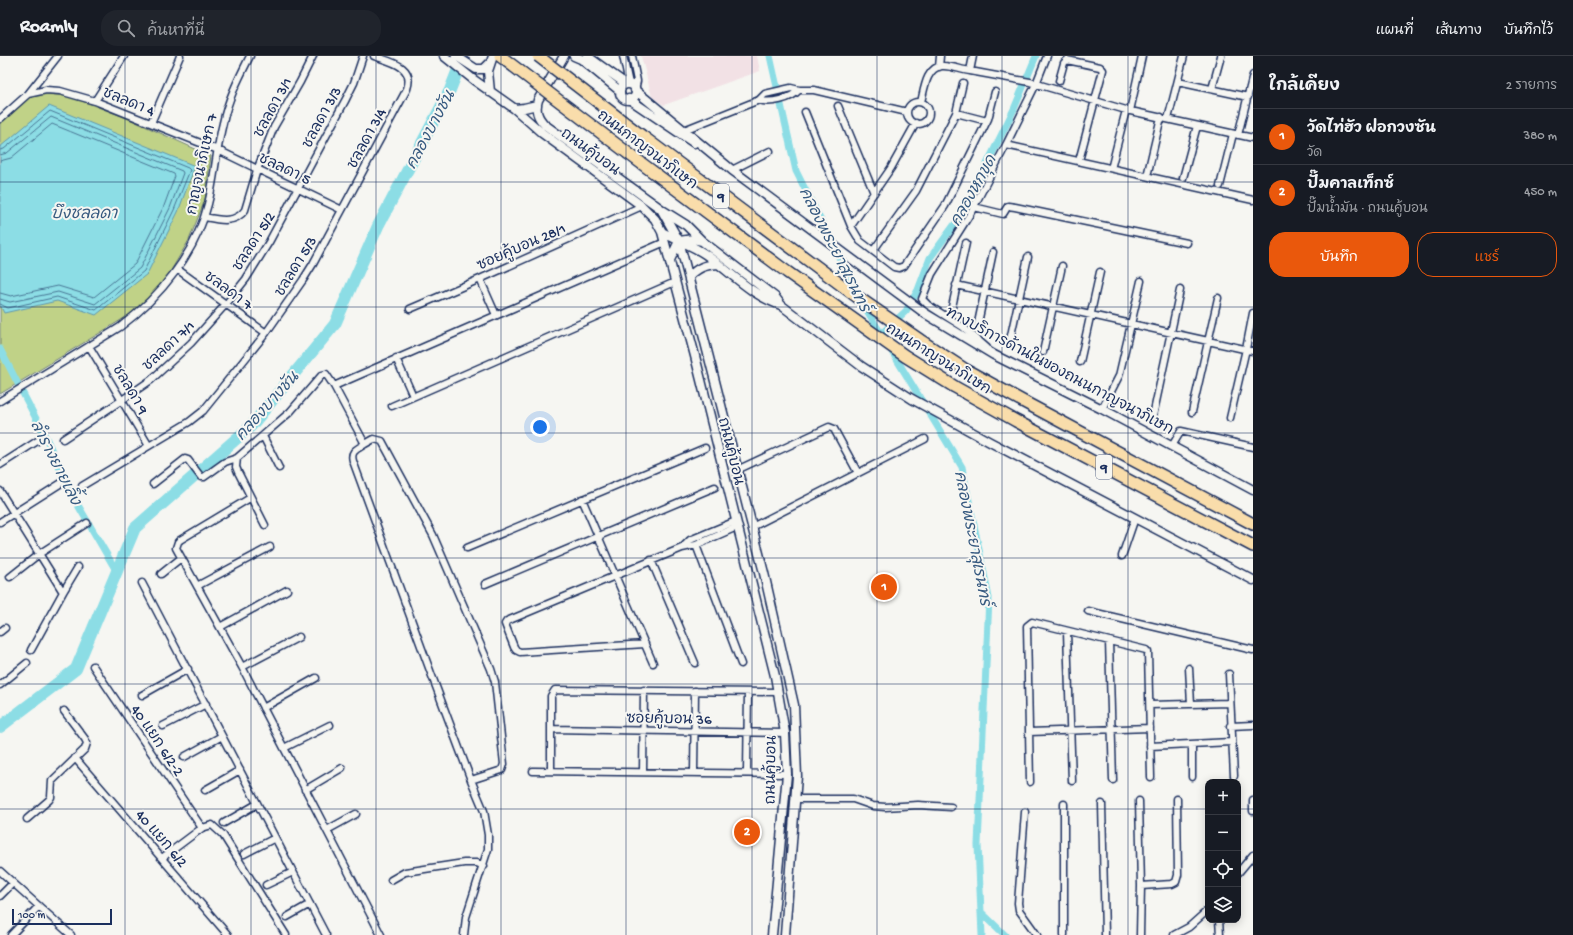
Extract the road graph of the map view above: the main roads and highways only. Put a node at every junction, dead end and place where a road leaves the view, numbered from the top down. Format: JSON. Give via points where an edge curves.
{"nodes":[{"id":1,"x":500,"y":56,"type":"edge"},
{"id":2,"x":538,"y":56,"type":"edge"},
{"id":3,"x":564,"y":56,"type":"edge"},
{"id":4,"x":574,"y":56,"type":"edge"},
{"id":5,"x":587,"y":56,"type":"edge"},
{"id":6,"x":450,"y":58,"type":"edge"},
{"id":7,"x":491,"y":59,"type":"edge"},
{"id":8,"x":630,"y":86,"type":"junction"},
{"id":9,"x":620,"y":91,"type":"junction"},
{"id":10,"x":490,"y":92,"type":"junction"},
{"id":11,"x":629,"y":99,"type":"junction"},
{"id":12,"x":537,"y":105,"type":"junction"},
{"id":13,"x":515,"y":109,"type":"junction"},
{"id":14,"x":707,"y":150,"type":"junction"},
{"id":15,"x":661,"y":209,"type":"junction"},
{"id":16,"x":662,"y":232,"type":"junction"},
{"id":17,"x":679,"y":241,"type":"junction"},
{"id":18,"x":702,"y":241,"type":"junction"},
{"id":19,"x":670,"y":260,"type":"junction"},
{"id":20,"x":718,"y":264,"type":"junction"},
{"id":21,"x":688,"y":277,"type":"junction"},
{"id":22,"x":781,"y":305,"type":"junction"},
{"id":23,"x":1253,"y":490,"type":"edge"},
{"id":24,"x":1253,"y":524,"type":"edge"},
{"id":25,"x":1253,"y":546,"type":"edge"},
{"id":26,"x":1253,"y":580,"type":"edge"},
{"id":27,"x":777,"y":880,"type":"junction"},
{"id":28,"x":789,"y":881,"type":"junction"},
{"id":29,"x":772,"y":935,"type":"edge"},
{"id":30,"x":785,"y":935,"type":"edge"}],
"edges":[{"from":1,"to":25,"type":"highway","name":"ถนนกาญจนาภิเษก","number":"9","bridge":true,"via":[[787,272],[899,352],[956,388]]},
{"from":2,"to":24,"type":"highway","name":"ถนนกาญจนาภิเษก","number":"9","bridge":true,"via":[[800,255],[881,314],[966,370]]},
{"from":3,"to":12,"type":"main road"},
{"from":4,"to":9,"type":"main road"},
{"from":5,"to":8,"type":"main road","name":"ทางบริการด้านในของถนนกาญจนาภิเษก"},
{"from":6,"to":7,"type":"main road","via":[[480,70]]},
{"from":6,"to":10,"type":"main road","name":"ถนนคู้บอน"},
{"from":7,"to":10,"type":"main road","via":[[488,79]]},
{"from":8,"to":9,"type":"main road","via":[[621,88]]},
{"from":8,"to":11,"type":"main road","via":[[634,96]]},
{"from":8,"to":14,"type":"main road","name":"ทางบริการด้านในของถนนกาญจนาภิเษก"},
{"from":9,"to":11,"type":"main road","name":"ทางบริการด้านในของถนนกาญจนาภิเษก","via":[[624,98]]},
{"from":10,"to":13,"type":"main road","name":"ถนนคู้บอน"},
{"from":11,"to":14,"type":"main road","name":"ทางบริการด้านในของถนนกาญจนาภิเษก"},
{"from":12,"to":13,"type":"main road"},
{"from":12,"to":15,"type":"main road","name":"ถนนคู้บอน","via":[[538,118],[545,124]]},
{"from":13,"to":16,"type":"main road","name":"ถนนคู้บอน","via":[[542,133],[642,206],[655,219]]},
{"from":14,"to":23,"type":"main road","name":"ทางบริการด้านในของถนนกาญจนาภิเษก","via":[[952,331]]},
{"from":15,"to":17,"type":"main road","name":"ถนนคู้บอน"},
{"from":15,"to":18,"type":"main road","via":[[686,225]]},
{"from":16,"to":17,"type":"main road"},
{"from":16,"to":19,"type":"main road","name":"ถนนคู้บอน"},
{"from":17,"to":18,"type":"main road"},
{"from":17,"to":19,"type":"main road"},
{"from":17,"to":20,"type":"main road","via":[[701,251]]},
{"from":17,"to":21,"type":"main road","name":"ถนนคู้บอน"},
{"from":18,"to":22,"type":"main road","via":[[770,293]]},
{"from":19,"to":27,"type":"main road","name":"ถนนคู้บอน","via":[[786,733],[786,774]]},
{"from":20,"to":21,"type":"main road","via":[[701,266]]},
{"from":20,"to":22,"type":"main road","via":[[759,294]]},
{"from":21,"to":28,"type":"main road","name":"ถนนคู้บอน","via":[[780,638],[794,706],[797,776]]},
{"from":22,"to":26,"type":"main road","via":[[860,366],[912,399]]},
{"from":27,"to":28,"type":"main road"},
{"from":27,"to":29,"type":"main road","name":"ถนนคู้บอน"},
{"from":28,"to":30,"type":"main road","name":"ถนนคู้บอน"}]}
